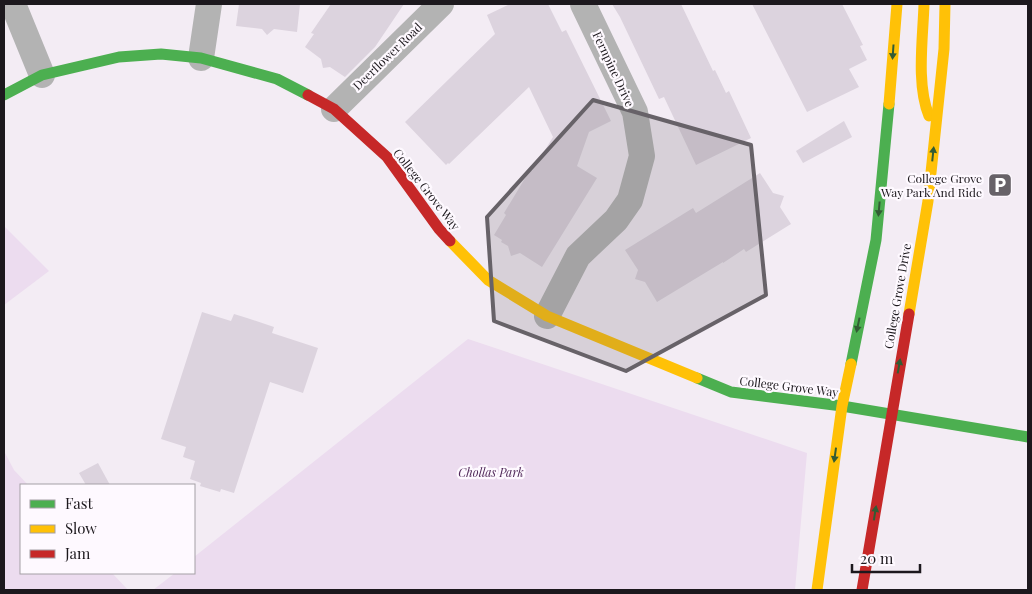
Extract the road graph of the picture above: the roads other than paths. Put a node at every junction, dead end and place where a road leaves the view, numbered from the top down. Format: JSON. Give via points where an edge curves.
{"nodes":[{"id":1,"x":13,"y":4,"type":"edge"},
{"id":2,"x":209,"y":4,"type":"edge"},
{"id":3,"x":441,"y":4,"type":"edge"},
{"id":4,"x":583,"y":4,"type":"edge"},
{"id":5,"x":896,"y":4,"type":"edge"},
{"id":6,"x":924,"y":4,"type":"edge"},
{"id":7,"x":946,"y":4,"type":"edge"},
{"id":8,"x":201,"y":58,"type":"junction"},
{"id":9,"x":42,"y":75,"type":"junction"},
{"id":10,"x":4,"y":94,"type":"edge"},
{"id":11,"x":334,"y":109,"type":"junction"},
{"id":12,"x":935,"y":131,"type":"junction"},
{"id":13,"x":548,"y":316,"type":"junction"},
{"id":14,"x":842,"y":406,"type":"junction"},
{"id":15,"x":891,"y":415,"type":"junction"},
{"id":16,"x":1028,"y":437,"type":"edge"},
{"id":17,"x":817,"y":590,"type":"edge"},
{"id":18,"x":862,"y":590,"type":"edge"}],
"edges":[{"from":1,"to":9,"type":"street"},
{"from":2,"to":8,"type":"street"},
{"from":3,"to":11,"type":"street","name":"Deerflower Road"},
{"from":4,"to":13,"type":"street","name":"Fernpine Drive","via":[[635,112],[642,156],[630,200],[616,220],[578,256]]},
{"from":5,"to":14,"type":"main road","one_way":true,"via":[[876,240]]},
{"from":6,"to":12,"type":"main road","via":[[921,78],[924,104]]},
{"from":7,"to":12,"type":"main road","name":"College Grove Drive"},
{"from":8,"to":9,"type":"main road","name":"College Grove Way","via":[[161,54],[119,56]]},
{"from":8,"to":11,"type":"main road","name":"College Grove Way","via":[[277,78]]},
{"from":9,"to":10,"type":"main road","name":"College Grove Way"},
{"from":11,"to":13,"type":"main road","name":"College Grove Way","via":[[387,157],[439,229],[488,280]]},
{"from":15,"to":12,"type":"main road","name":"College Grove Drive","one_way":true,"via":[[928,200]]},
{"from":13,"to":14,"type":"main road","name":"College Grove Way","via":[[731,392]]},
{"from":14,"to":15,"type":"main road","name":"College Grove Way"},
{"from":14,"to":17,"type":"main road","one_way":true},
{"from":15,"to":16,"type":"main road","name":"College Grove Way"},
{"from":18,"to":15,"type":"main road","name":"College Grove Drive","one_way":true}]}
